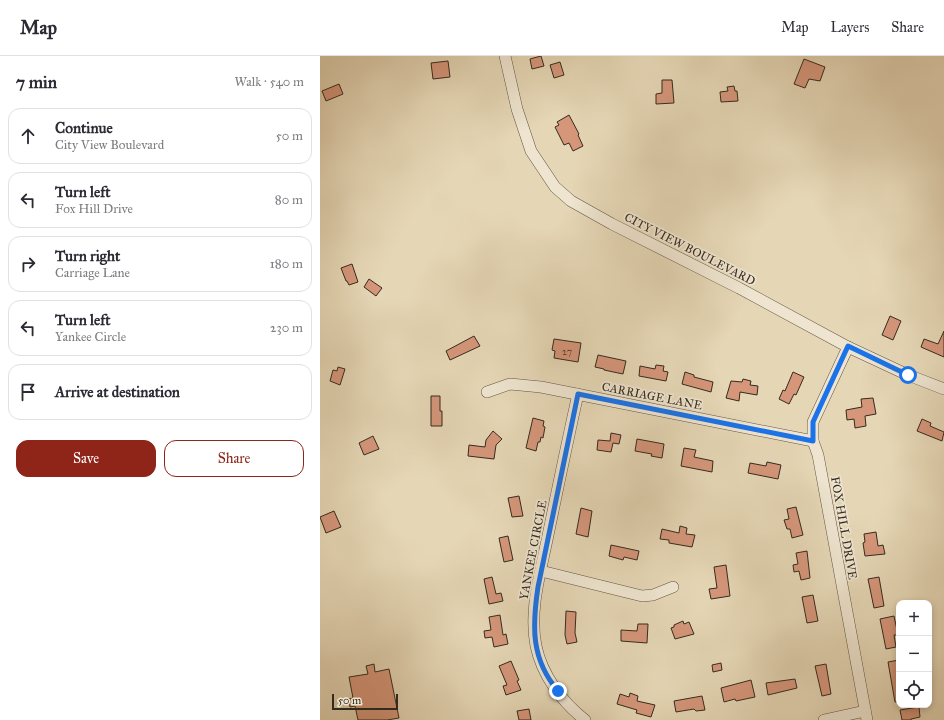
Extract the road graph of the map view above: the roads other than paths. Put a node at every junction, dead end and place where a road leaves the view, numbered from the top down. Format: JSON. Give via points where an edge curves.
{"nodes":[{"id":1,"x":505,"y":56,"type":"edge"},
{"id":2,"x":848,"y":346,"type":"junction"},
{"id":3,"x":944,"y":388,"type":"edge"},
{"id":4,"x":487,"y":392,"type":"dead end"},
{"id":5,"x":578,"y":394,"type":"junction"},
{"id":6,"x":813,"y":441,"type":"junction"},
{"id":7,"x":541,"y":571,"type":"junction"},
{"id":8,"x":673,"y":587,"type":"dead end"},
{"id":9,"x":866,"y":716,"type":"edge"},
{"id":10,"x":586,"y":720,"type":"edge"},
{"id":11,"x":824,"y":720,"type":"edge"}],
"edges":[{"from":1,"to":2,"type":"street","name":"CITY VIEW BOULEVARD","via":[[517,109],[531,151],[555,187],[571,201]]},
{"from":2,"to":3,"type":"street","name":"CITY VIEW BOULEVARD","via":[[908,375]]},
{"from":2,"to":6,"type":"street","name":"FOX HILL DRIVE","via":[[813,422]]},
{"from":4,"to":5,"type":"street","name":"CARRIAGE LANE","via":[[510,384]]},
{"from":5,"to":6,"type":"street","name":"CARRIAGE LANE"},
{"from":5,"to":7,"type":"street","name":"YANKEE CIRCLE"},
{"from":6,"to":9,"type":"street","name":"FOX HILL DRIVE","via":[[818,455]]},
{"from":7,"to":8,"type":"street","via":[[642,596],[653,595]]},
{"from":7,"to":10,"type":"street","name":"YANKEE CIRCLE","via":[[534,624],[540,661],[554,686]]},
{"from":9,"to":11,"type":"street"}]}
